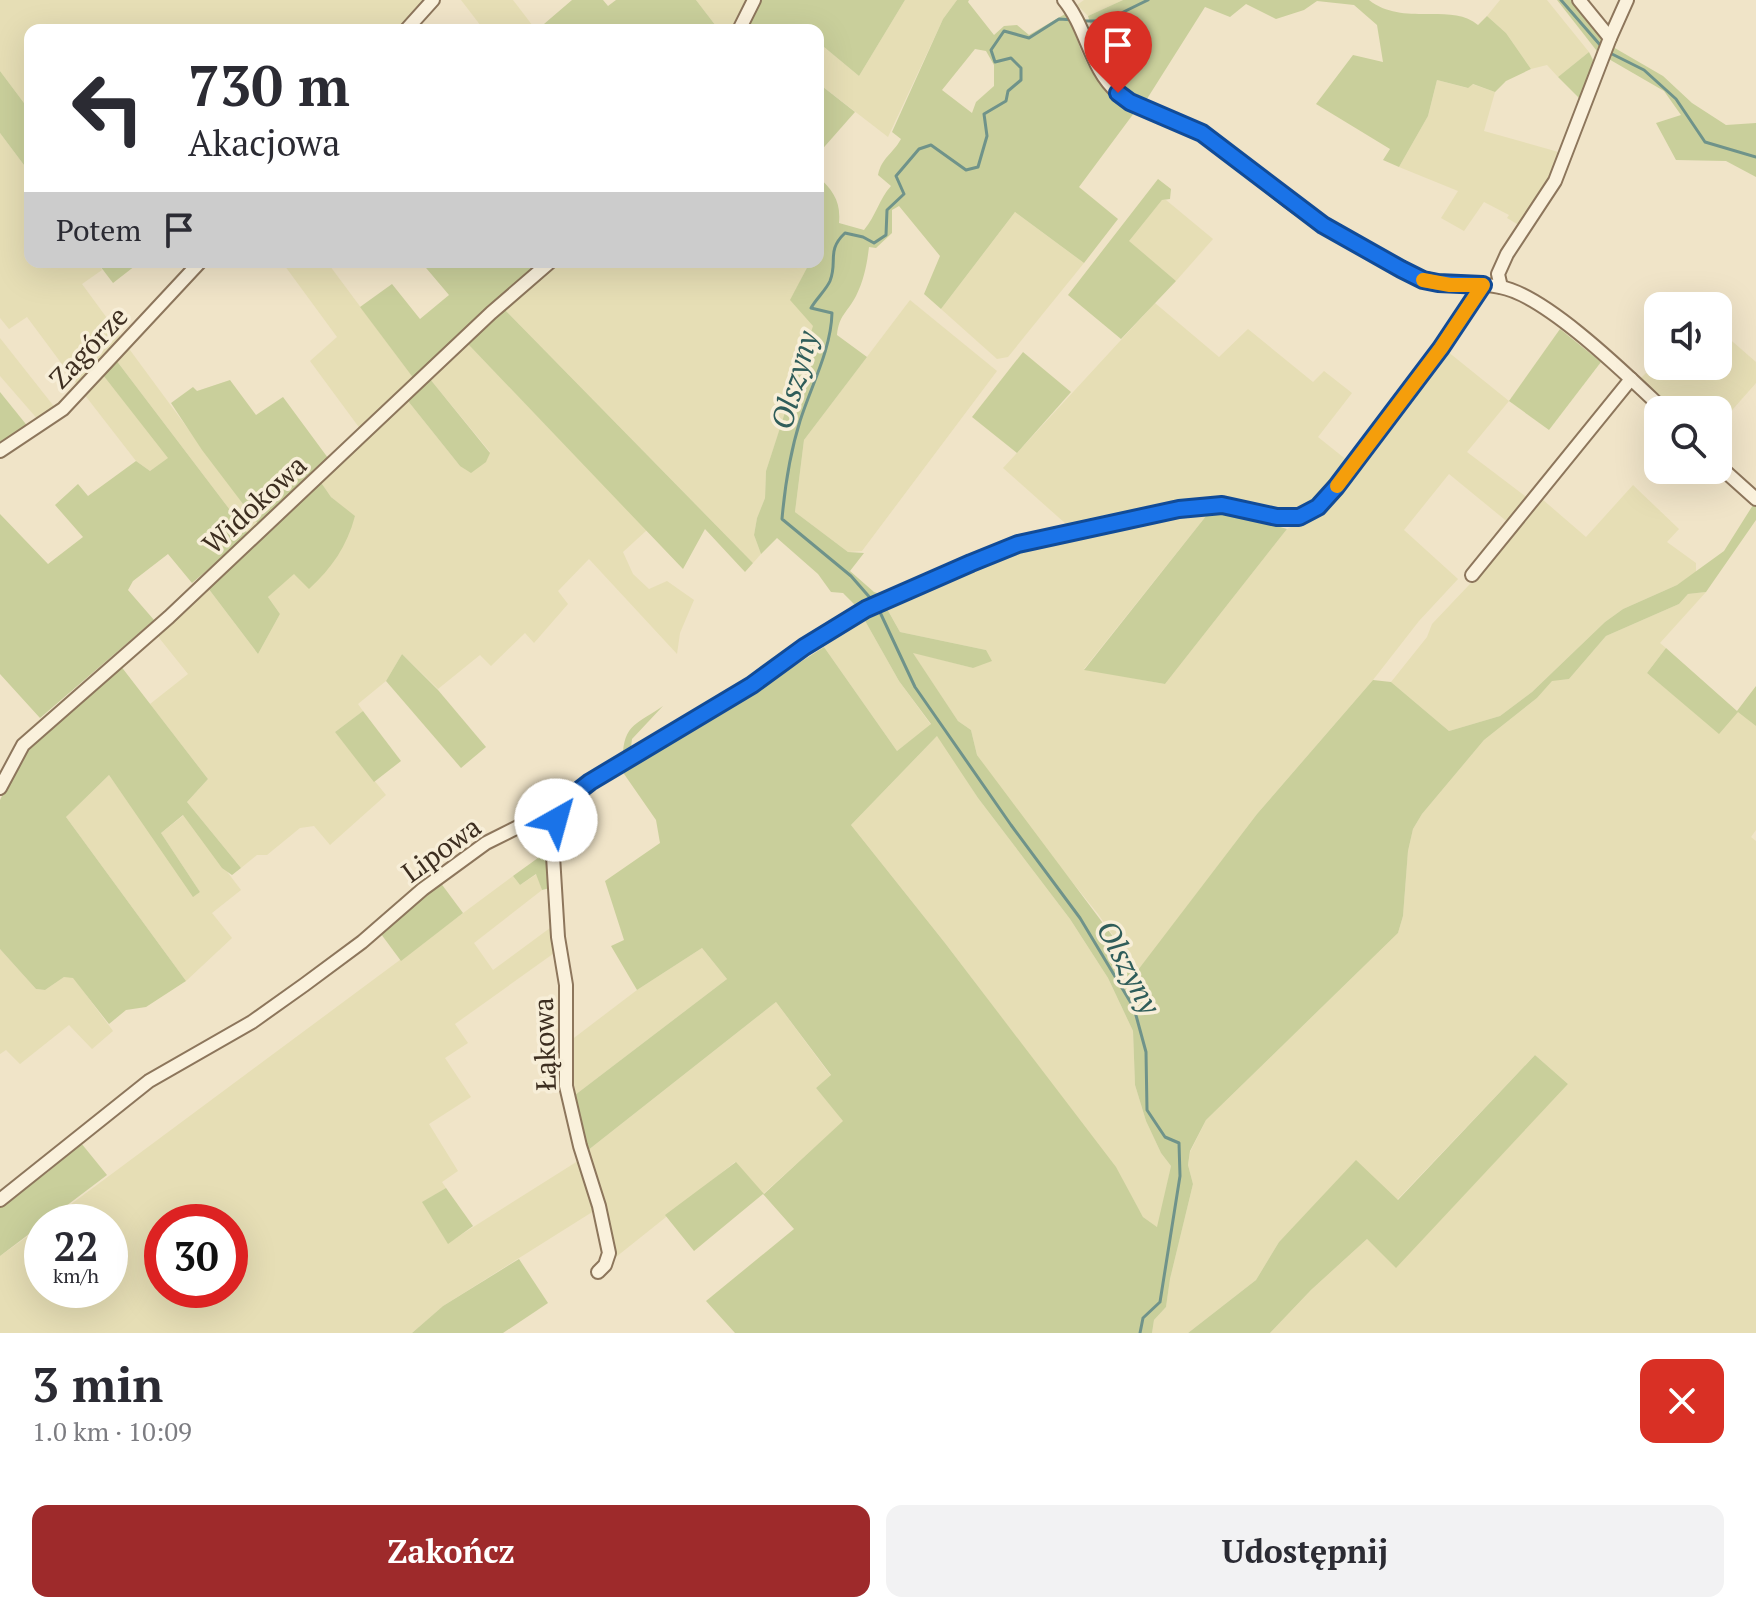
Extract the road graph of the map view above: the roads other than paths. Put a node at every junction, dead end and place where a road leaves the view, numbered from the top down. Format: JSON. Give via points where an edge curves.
{"nodes":[{"id":1,"x":433,"y":0,"type":"edge"},
{"id":2,"x":754,"y":0,"type":"edge"},
{"id":3,"x":1064,"y":0,"type":"edge"},
{"id":4,"x":1579,"y":0,"type":"edge"},
{"id":5,"x":1627,"y":0,"type":"edge"},
{"id":6,"x":411,"y":24,"type":"edge"},
{"id":7,"x":742,"y":24,"type":"edge"},
{"id":8,"x":1610,"y":38,"type":"junction"},
{"id":9,"x":194,"y":268,"type":"edge"},
{"id":10,"x":543,"y":268,"type":"edge"},
{"id":11,"x":1483,"y":285,"type":"junction"},
{"id":12,"x":1501,"y":287,"type":"junction"},
{"id":13,"x":1631,"y":379,"type":"junction"},
{"id":14,"x":1649,"y":396,"type":"edge"},
{"id":15,"x":0,"y":451,"type":"edge"},
{"id":16,"x":1732,"y":478,"type":"edge"},
{"id":17,"x":1756,"y":499,"type":"edge"},
{"id":18,"x":1472,"y":575,"type":"dead end"},
{"id":19,"x":0,"y":788,"type":"edge"},
{"id":20,"x":558,"y":807,"type":"junction"},
{"id":21,"x":0,"y":1200,"type":"edge"},
{"id":22,"x":598,"y":1272,"type":"dead end"}],
"edges":[{"from":1,"to":6,"type":"street"},
{"from":2,"to":7,"type":"street"},
{"from":3,"to":11,"type":"street","via":[[1083,27],[1106,79],[1130,102],[1202,133],[1313,217],[1401,269],[1438,283]]},
{"from":4,"to":8,"type":"street"},
{"from":5,"to":8,"type":"street"},
{"from":8,"to":12,"type":"street","via":[[1555,181],[1498,274]]},
{"from":9,"to":15,"type":"street","name":"Zagórze","via":[[63,409]]},
{"from":10,"to":19,"type":"street","name":"Widokowa","via":[[169,617],[23,745]]},
{"from":11,"to":12,"type":"street"},
{"from":11,"to":20,"type":"street","name":"Lipowa","via":[[1432,361],[1318,507],[1299,517],[1222,505],[1179,509],[1018,544],[866,609]]},
{"from":12,"to":13,"type":"street","via":[[1527,297],[1566,324]]},
{"from":13,"to":14,"type":"street"},
{"from":13,"to":18,"type":"street"},
{"from":16,"to":17,"type":"street"},
{"from":20,"to":21,"type":"street","name":"Lipowa","via":[[486,843],[252,1022],[149,1081]]},
{"from":20,"to":22,"type":"street","name":"Łąkowa","via":[[553,856],[566,985],[566,1086],[609,1253]]}]}
